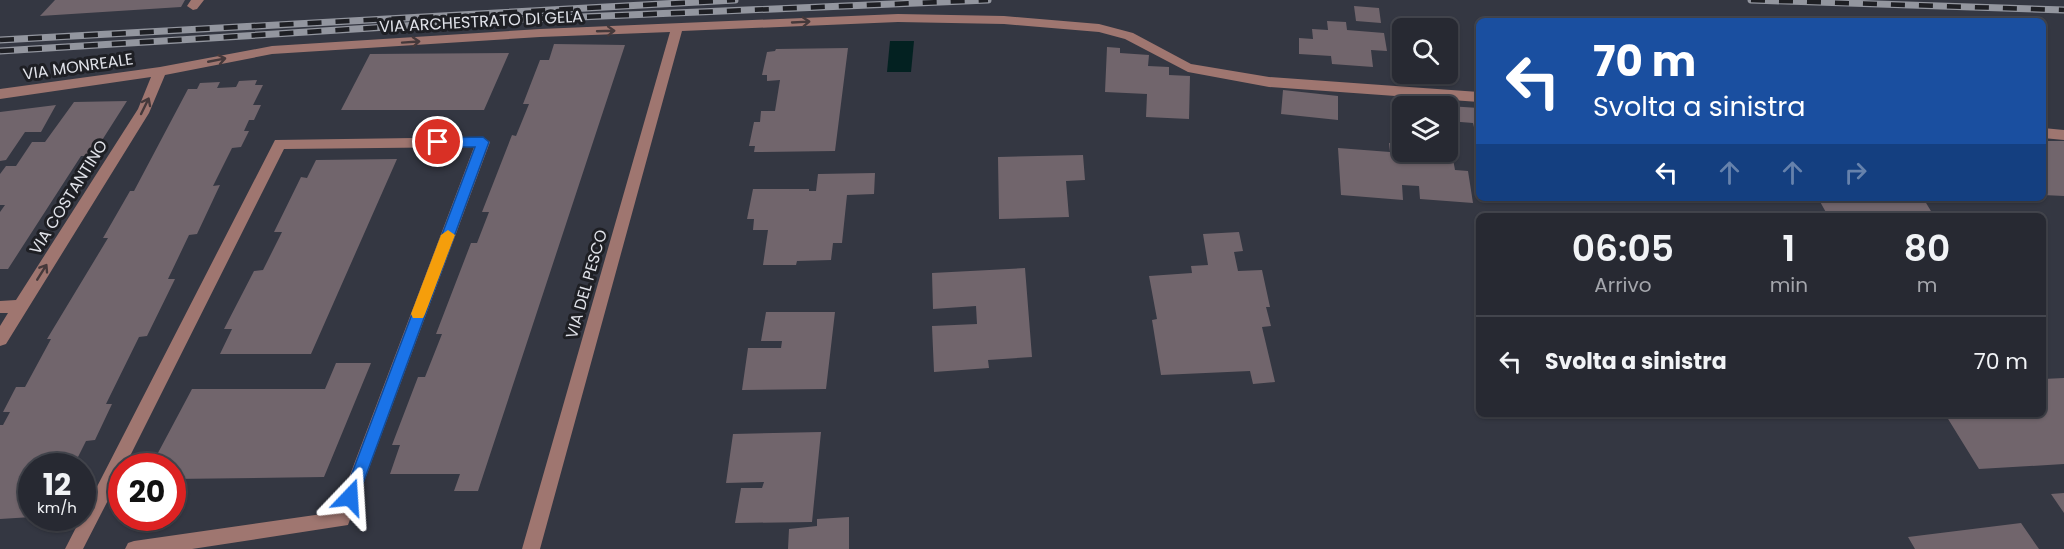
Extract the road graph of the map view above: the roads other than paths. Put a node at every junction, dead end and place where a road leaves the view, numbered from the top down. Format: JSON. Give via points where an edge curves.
{"nodes":[{"id":1,"x":677,"y":28,"type":"junction"},
{"id":2,"x":160,"y":71,"type":"junction"},
{"id":3,"x":0,"y":94,"type":"edge"},
{"id":4,"x":1476,"y":97,"type":"edge"},
{"id":5,"x":2046,"y":133,"type":"edge"},
{"id":6,"x":2064,"y":135,"type":"edge"},
{"id":7,"x":21,"y":306,"type":"junction"},
{"id":8,"x":0,"y":307,"type":"edge"},
{"id":9,"x":0,"y":339,"type":"edge"},
{"id":10,"x":74,"y":549,"type":"edge"},
{"id":11,"x":134,"y":549,"type":"edge"},
{"id":12,"x":531,"y":549,"type":"edge"}],
"edges":[{"from":2,"to":1,"type":"street","name":"VIA ARCHESTRATO DI GELA","one_way":true,"via":[[273,50]]},
{"from":1,"to":4,"type":"street","name":"VIA ARCHESTRATO DI GELA","one_way":true,"via":[[898,18],[1099,28],[1129,36],[1188,68],[1269,82]]},
{"from":1,"to":12,"type":"street","name":"VIA DEL PESCO"},
{"from":2,"to":3,"type":"street","name":"VIA MONREALE"},
{"from":7,"to":2,"type":"street","name":"VIA COSTANTINO","one_way":true,"via":[[144,110]]},
{"from":5,"to":6,"type":"street"},
{"from":7,"to":8,"type":"street"},
{"from":7,"to":9,"type":"street","name":"VIA COSTANTINO"},
{"from":10,"to":11,"type":"street","via":[[280,144],[483,142],[342,519]]}]}
